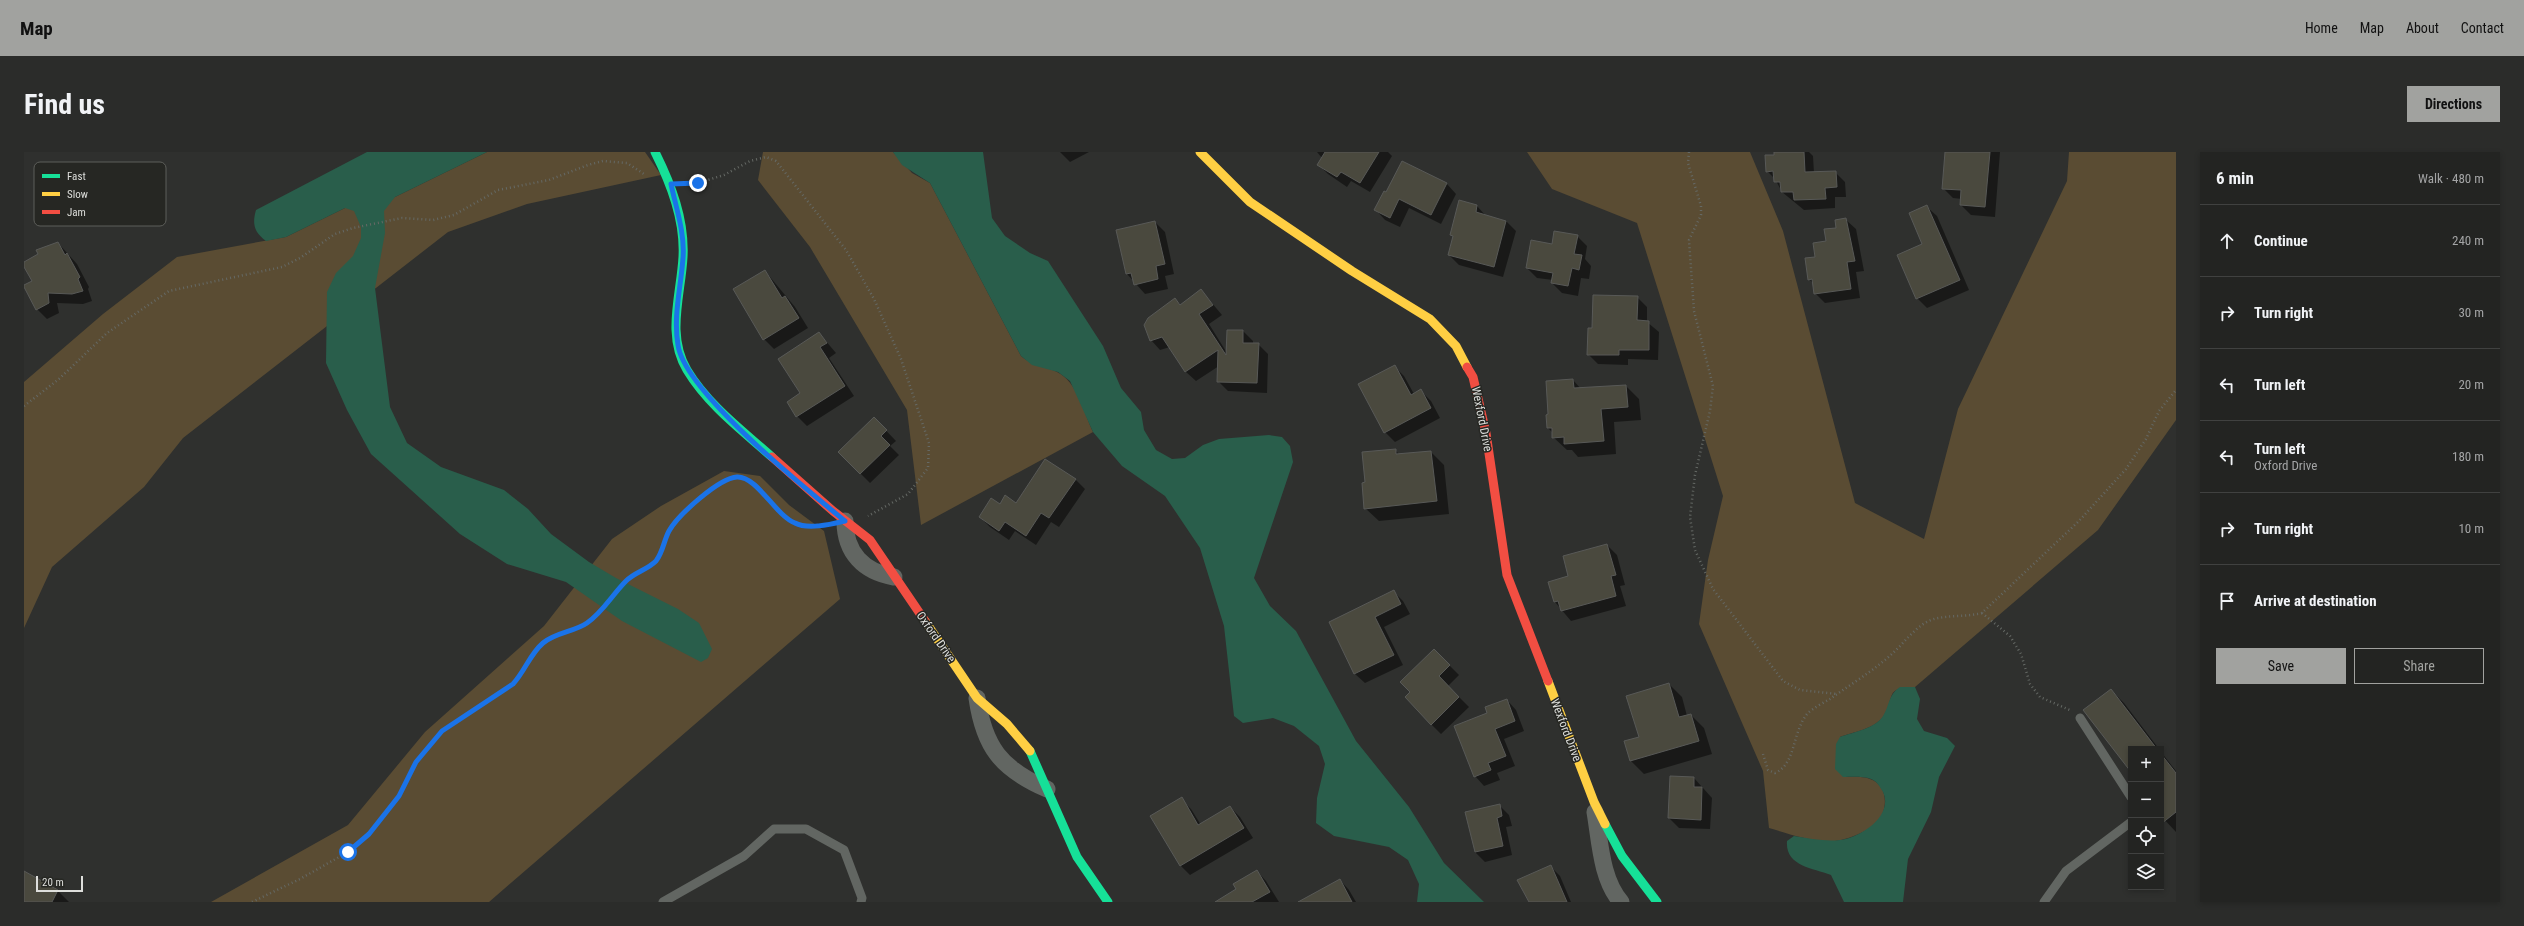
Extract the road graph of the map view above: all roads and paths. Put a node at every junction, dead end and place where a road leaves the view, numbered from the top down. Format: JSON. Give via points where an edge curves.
{"nodes":[{"id":1,"x":655,"y":152,"type":"edge"},
{"id":2,"x":1200,"y":152,"type":"edge"},
{"id":3,"x":1689,"y":152,"type":"edge"},
{"id":4,"x":646,"y":175,"type":"dead end"},
{"id":5,"x":671,"y":184,"type":"junction"},
{"id":6,"x":2176,"y":390,"type":"edge"},
{"id":7,"x":24,"y":406,"type":"edge"},
{"id":8,"x":845,"y":521,"type":"junction"},
{"id":9,"x":894,"y":577,"type":"joint"},
{"id":10,"x":1982,"y":613,"type":"junction"},
{"id":11,"x":1836,"y":694,"type":"junction"},
{"id":12,"x":977,"y":698,"type":"junction"},
{"id":13,"x":2080,"y":718,"type":"joint"},
{"id":14,"x":1763,"y":754,"type":"dead end"},
{"id":15,"x":1047,"y":789,"type":"junction"},
{"id":16,"x":2128,"y":792,"type":"edge"},
{"id":17,"x":1594,"y":802,"type":"junction"},
{"id":18,"x":2128,"y":824,"type":"edge"},
{"id":19,"x":252,"y":902,"type":"edge"},
{"id":20,"x":663,"y":902,"type":"edge"},
{"id":21,"x":861,"y":902,"type":"edge"},
{"id":22,"x":1108,"y":902,"type":"edge"},
{"id":23,"x":1621,"y":902,"type":"edge"},
{"id":24,"x":1657,"y":902,"type":"edge"},
{"id":25,"x":2044,"y":902,"type":"edge"}],
"edges":[{"from":1,"to":5,"type":"street"},
{"from":2,"to":17,"type":"street","name":"Wexford Drive","via":[[1250,202],[1352,271],[1430,318],[1456,346],[1473,377],[1486,433],[1507,575]]},
{"from":3,"to":11,"type":"path","via":[[1688,163],[1701,206],[1701,215],[1689,240],[1694,310],[1713,386],[1710,411],[1695,475],[1690,517],[1695,550],[1713,588],[1783,681],[1800,690]]},
{"from":4,"to":7,"type":"path","via":[[627,163],[603,161],[549,180],[498,190],[454,215],[433,220],[402,218],[353,228],[335,234],[282,267],[170,292],[106,333],[59,379]]},
{"from":5,"to":8,"type":"street","via":[[681,226],[683,256],[676,324],[678,347],[687,370],[719,410]]},
{"from":5,"to":8,"type":"path","via":[[698,183],[766,157],[776,161],[846,250],[874,300],[901,358],[918,406],[929,443],[928,468],[908,494],[872,514]]},
{"from":6,"to":10,"type":"path","via":[[2159,411],[2146,439],[2126,469],[2078,522]]},
{"from":8,"to":9,"type":"street","name":"Oxford Drive","via":[[849,545],[858,558],[876,574]]},
{"from":8,"to":19,"type":"path","via":[[833,524],[796,524],[782,515],[750,480],[737,477],[717,486],[680,517],[670,530],[657,559],[627,580],[601,612],[586,624],[544,641],[533,652],[522,674],[513,684],[442,731],[416,762],[399,796],[369,834],[348,852]]},
{"from":9,"to":12,"type":"street","name":"Oxford Drive"},
{"from":10,"to":11,"type":"path","via":[[1933,620],[1913,632],[1876,668]]},
{"from":10,"to":13,"type":"path","via":[[2010,636],[2021,654],[2030,684],[2040,697],[2068,708]]},
{"from":11,"to":14,"type":"path","via":[[1808,713],[1798,728],[1784,769],[1775,773],[1768,770]]},
{"from":12,"to":15,"type":"street","name":"Oxford Drive","via":[[1007,724],[1029,748]]},
{"from":12,"to":15,"type":"street","name":"Oxford Drive","via":[[983,731],[991,749],[1002,761]]},
{"from":13,"to":16,"type":"lane"},
{"from":15,"to":22,"type":"street","name":"Oxford Drive","via":[[1077,858]]},
{"from":17,"to":23,"type":"street","name":"Wexford Drive","via":[[1602,858],[1613,892]]},
{"from":17,"to":24,"type":"street","name":"Wexford Drive","via":[[1622,856]]},
{"from":18,"to":25,"type":"lane","via":[[2066,871]]},
{"from":20,"to":21,"type":"lane","via":[[744,856],[774,829],[806,829],[844,850],[862,898]]}]}
